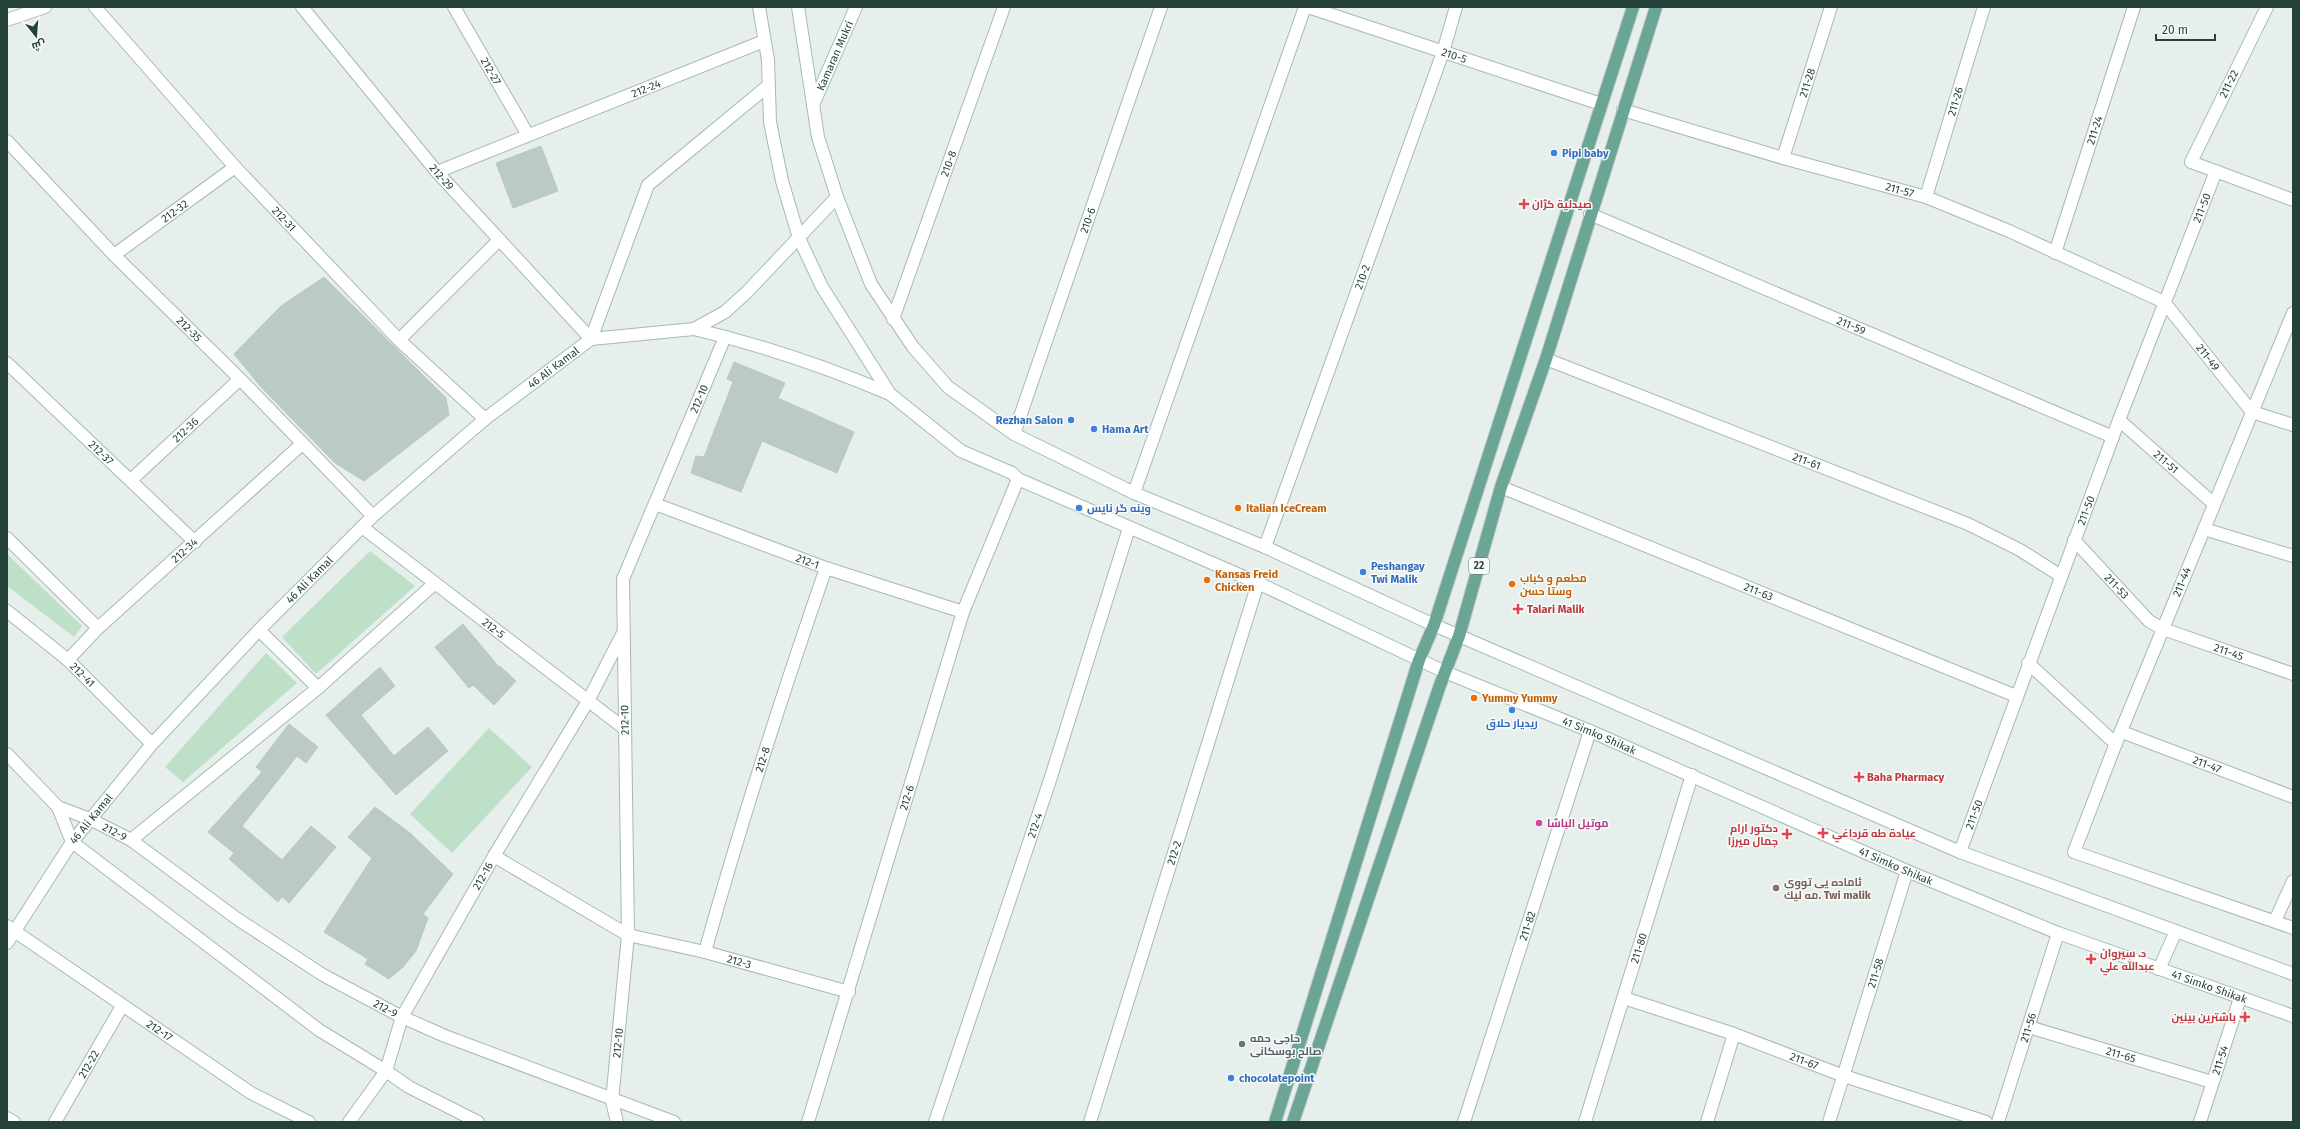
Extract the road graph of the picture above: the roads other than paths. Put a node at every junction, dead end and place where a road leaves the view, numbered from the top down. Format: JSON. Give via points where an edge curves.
{"nodes":[{"id":1,"x":45,"y":7,"type":"edge"},
{"id":2,"x":96,"y":7,"type":"edge"},
{"id":3,"x":302,"y":7,"type":"edge"},
{"id":4,"x":454,"y":7,"type":"edge"},
{"id":5,"x":759,"y":7,"type":"edge"},
{"id":6,"x":798,"y":7,"type":"edge"},
{"id":7,"x":1004,"y":7,"type":"edge"},
{"id":8,"x":1161,"y":7,"type":"edge"},
{"id":9,"x":1306,"y":7,"type":"edge"},
{"id":10,"x":1456,"y":7,"type":"edge"},
{"id":11,"x":1633,"y":7,"type":"edge"},
{"id":12,"x":1656,"y":7,"type":"edge"},
{"id":13,"x":1831,"y":7,"type":"edge"},
{"id":14,"x":1984,"y":7,"type":"edge"},
{"id":15,"x":2134,"y":7,"type":"edge"},
{"id":16,"x":2268,"y":7,"type":"edge"},
{"id":17,"x":853,"y":9,"type":"edge"},
{"id":18,"x":7,"y":20,"type":"edge"},
{"id":19,"x":764,"y":41,"type":"junction"},
{"id":20,"x":1443,"y":52,"type":"junction"},
{"id":21,"x":769,"y":85,"type":"junction"},
{"id":22,"x":1601,"y":104,"type":"junction"},
{"id":23,"x":813,"y":105,"type":"junction"},
{"id":24,"x":1623,"y":110,"type":"junction"},
{"id":25,"x":528,"y":136,"type":"junction"},
{"id":26,"x":7,"y":141,"type":"edge"},
{"id":27,"x":1783,"y":158,"type":"junction"},
{"id":28,"x":235,"y":167,"type":"junction"},
{"id":29,"x":2216,"y":171,"type":"junction"},
{"id":30,"x":437,"y":172,"type":"junction"},
{"id":31,"x":1926,"y":196,"type":"junction"},
{"id":32,"x":837,"y":197,"type":"junction"},
{"id":33,"x":2293,"y":200,"type":"edge"},
{"id":34,"x":1590,"y":214,"type":"junction"},
{"id":35,"x":799,"y":238,"type":"junction"},
{"id":36,"x":499,"y":240,"type":"junction"},
{"id":37,"x":2055,"y":253,"type":"junction"},
{"id":38,"x":114,"y":256,"type":"junction"},
{"id":39,"x":2164,"y":302,"type":"junction"},
{"id":40,"x":2293,"y":313,"type":"edge"},
{"id":41,"x":893,"y":320,"type":"junction"},
{"id":42,"x":2290,"y":328,"type":"edge"},
{"id":43,"x":694,"y":330,"type":"junction"},
{"id":44,"x":725,"y":337,"type":"junction"},
{"id":45,"x":590,"y":339,"type":"junction"},
{"id":46,"x":399,"y":340,"type":"junction"},
{"id":47,"x":1546,"y":359,"type":"junction"},
{"id":48,"x":7,"y":362,"type":"edge"},
{"id":49,"x":240,"y":379,"type":"junction"},
{"id":50,"x":890,"y":394,"type":"junction"},
{"id":51,"x":2252,"y":412,"type":"junction"},
{"id":52,"x":486,"y":419,"type":"junction"},
{"id":53,"x":2119,"y":420,"type":"junction"},
{"id":54,"x":2293,"y":425,"type":"edge"},
{"id":55,"x":1014,"y":434,"type":"junction"},
{"id":56,"x":2113,"y":437,"type":"junction"},
{"id":57,"x":302,"y":444,"type":"junction"},
{"id":58,"x":1018,"y":479,"type":"junction"},
{"id":59,"x":132,"y":480,"type":"junction"},
{"id":60,"x":1501,"y":488,"type":"junction"},
{"id":61,"x":1134,"y":493,"type":"junction"},
{"id":62,"x":655,"y":504,"type":"junction"},
{"id":63,"x":2214,"y":504,"type":"junction"},
{"id":64,"x":373,"y":516,"type":"junction"},
{"id":65,"x":362,"y":527,"type":"junction"},
{"id":66,"x":1129,"y":528,"type":"junction"},
{"id":67,"x":2204,"y":529,"type":"junction"},
{"id":68,"x":7,"y":538,"type":"edge"},
{"id":69,"x":2074,"y":540,"type":"junction"},
{"id":70,"x":194,"y":542,"type":"junction"},
{"id":71,"x":1265,"y":547,"type":"junction"},
{"id":72,"x":2293,"y":556,"type":"edge"},
{"id":73,"x":826,"y":568,"type":"junction"},
{"id":74,"x":2061,"y":576,"type":"junction"},
{"id":75,"x":1258,"y":583,"type":"junction"},
{"id":76,"x":434,"y":584,"type":"junction"},
{"id":77,"x":7,"y":611,"type":"edge"},
{"id":78,"x":963,"y":612,"type":"junction"},
{"id":79,"x":1434,"y":625,"type":"junction"},
{"id":80,"x":98,"y":628,"type":"junction"},
{"id":81,"x":2163,"y":629,"type":"junction"},
{"id":82,"x":259,"y":630,"type":"junction"},
{"id":83,"x":624,"y":632,"type":"junction"},
{"id":84,"x":1459,"y":636,"type":"junction"},
{"id":85,"x":68,"y":660,"type":"junction"},
{"id":86,"x":1419,"y":660,"type":"junction"},
{"id":87,"x":2028,"y":663,"type":"junction"},
{"id":88,"x":1445,"y":672,"type":"junction"},
{"id":89,"x":2293,"y":674,"type":"edge"},
{"id":90,"x":318,"y":688,"type":"junction"},
{"id":91,"x":2016,"y":696,"type":"junction"},
{"id":92,"x":588,"y":701,"type":"junction"},
{"id":93,"x":625,"y":729,"type":"junction"},
{"id":94,"x":1590,"y":730,"type":"junction"},
{"id":95,"x":2122,"y":732,"type":"junction"},
{"id":96,"x":152,"y":744,"type":"junction"},
{"id":97,"x":2116,"y":744,"type":"junction"},
{"id":98,"x":7,"y":754,"type":"edge"},
{"id":99,"x":1692,"y":775,"type":"junction"},
{"id":100,"x":2293,"y":797,"type":"edge"},
{"id":101,"x":58,"y":807,"type":"junction"},
{"id":102,"x":90,"y":819,"type":"junction"},
{"id":103,"x":131,"y":840,"type":"junction"},
{"id":104,"x":72,"y":842,"type":"junction"},
{"id":105,"x":1960,"y":852,"type":"junction"},
{"id":106,"x":494,"y":856,"type":"junction"},
{"id":107,"x":1907,"y":871,"type":"junction"},
{"id":108,"x":2293,"y":882,"type":"edge"},
{"id":109,"x":2275,"y":921,"type":"junction"},
{"id":110,"x":2293,"y":928,"type":"edge"},
{"id":111,"x":11,"y":929,"type":"edge"},
{"id":112,"x":2176,"y":931,"type":"junction"},
{"id":113,"x":2058,"y":933,"type":"junction"},
{"id":114,"x":628,"y":934,"type":"junction"},
{"id":115,"x":7,"y":943,"type":"edge"},
{"id":116,"x":704,"y":952,"type":"junction"},
{"id":117,"x":2159,"y":969,"type":"junction"},
{"id":118,"x":2293,"y":974,"type":"edge"},
{"id":119,"x":849,"y":992,"type":"junction"},
{"id":120,"x":1624,"y":998,"type":"junction"},
{"id":121,"x":2240,"y":998,"type":"junction"},
{"id":122,"x":122,"y":1006,"type":"junction"},
{"id":123,"x":2293,"y":1016,"type":"edge"},
{"id":124,"x":402,"y":1017,"type":"junction"},
{"id":125,"x":2029,"y":1027,"type":"junction"},
{"id":126,"x":1734,"y":1034,"type":"junction"},
{"id":127,"x":386,"y":1071,"type":"junction"},
{"id":128,"x":1844,"y":1076,"type":"junction"},
{"id":129,"x":2212,"y":1082,"type":"junction"},
{"id":130,"x":612,"y":1101,"type":"junction"},
{"id":131,"x":7,"y":1118,"type":"edge"},
{"id":132,"x":1958,"y":1118,"type":"edge"},
{"id":133,"x":14,"y":1122,"type":"edge"},
{"id":134,"x":56,"y":1122,"type":"edge"},
{"id":135,"x":309,"y":1122,"type":"edge"},
{"id":136,"x":348,"y":1122,"type":"edge"},
{"id":137,"x":478,"y":1122,"type":"edge"},
{"id":138,"x":617,"y":1122,"type":"edge"},
{"id":139,"x":674,"y":1122,"type":"edge"},
{"id":140,"x":808,"y":1122,"type":"edge"},
{"id":141,"x":935,"y":1122,"type":"edge"},
{"id":142,"x":1090,"y":1122,"type":"edge"},
{"id":143,"x":1275,"y":1122,"type":"edge"},
{"id":144,"x":1293,"y":1122,"type":"edge"},
{"id":145,"x":1464,"y":1122,"type":"edge"},
{"id":146,"x":1585,"y":1122,"type":"edge"},
{"id":147,"x":1707,"y":1122,"type":"edge"},
{"id":148,"x":1829,"y":1122,"type":"edge"},
{"id":149,"x":1986,"y":1122,"type":"edge"},
{"id":150,"x":1998,"y":1122,"type":"edge"},
{"id":151,"x":2200,"y":1122,"type":"edge"}],
"edges":[{"from":1,"to":18,"type":"street"},
{"from":2,"to":28,"type":"street","name":"212-31"},
{"from":3,"to":30,"type":"street","name":"212-29"},
{"from":4,"to":25,"type":"street","name":"212-27"},
{"from":5,"to":19,"type":"street"},
{"from":6,"to":23,"type":"street"},
{"from":7,"to":41,"type":"street","name":"210-8"},
{"from":8,"to":55,"type":"street","name":"210-6"},
{"from":9,"to":20,"type":"street","name":"210-5"},
{"from":9,"to":61,"type":"street"},
{"from":10,"to":20,"type":"street","name":"210-2"},
{"from":11,"to":22,"type":"main road","number":"22"},
{"from":12,"to":24,"type":"main road","number":"22"},
{"from":13,"to":27,"type":"street","name":"211-28"},
{"from":14,"to":31,"type":"street","name":"211-26"},
{"from":15,"to":37,"type":"street","name":"211-24"},
{"from":16,"to":29,"type":"street","name":"211-22","via":[[2191,162]]},
{"from":17,"to":23,"type":"street","name":"Kamaran Mukri"},
{"from":19,"to":21,"type":"street"},
{"from":19,"to":25,"type":"street","name":"212-24"},
{"from":20,"to":22,"type":"street","name":"210-5"},
{"from":20,"to":71,"type":"street","name":"210-2"},
{"from":21,"to":35,"type":"street","via":[[771,130],[782,181]]},
{"from":21,"to":45,"type":"street","via":[[648,185]]},
{"from":22,"to":79,"type":"main road","number":"22"},
{"from":23,"to":32,"type":"street","via":[[818,138]]},
{"from":24,"to":27,"type":"street","name":"211-57"},
{"from":24,"to":34,"type":"main road","number":"22"},
{"from":25,"to":30,"type":"street","name":"212-24"},
{"from":26,"to":38,"type":"street","name":"212-35"},
{"from":27,"to":31,"type":"street","name":"211-57"},
{"from":28,"to":38,"type":"street","name":"212-32"},
{"from":28,"to":46,"type":"street","name":"212-31"},
{"from":29,"to":33,"type":"street"},
{"from":29,"to":39,"type":"street","name":"211-50"},
{"from":30,"to":36,"type":"street","name":"212-29"},
{"from":31,"to":37,"type":"street","name":"211-57"},
{"from":32,"to":35,"type":"street","name":"46 Ali Kamal"},
{"from":32,"to":41,"type":"street","via":[[871,284]]},
{"from":34,"to":47,"type":"main road","number":"22"},
{"from":34,"to":56,"type":"street","name":"211-59"},
{"from":35,"to":43,"type":"street","name":"46 Ali Kamal","via":[[725,312]]},
{"from":35,"to":50,"type":"street","via":[[822,287]]},
{"from":36,"to":45,"type":"street","name":"212-29"},
{"from":36,"to":46,"type":"street"},
{"from":37,"to":39,"type":"street","name":"211-57"},
{"from":38,"to":49,"type":"street","name":"212-35"},
{"from":39,"to":51,"type":"street","name":"211-49"},
{"from":39,"to":53,"type":"street","name":"211-50"},
{"from":40,"to":42,"type":"street","name":"211-44"},
{"from":41,"to":55,"type":"street","via":[[948,387]]},
{"from":42,"to":51,"type":"street","name":"211-44"},
{"from":43,"to":44,"type":"street","name":"46 Ali Kamal"},
{"from":43,"to":45,"type":"street","name":"46 Ali Kamal"},
{"from":44,"to":50,"type":"street","name":"46 Ali Kamal","via":[[840,373]]},
{"from":44,"to":62,"type":"street","name":"212-10"},
{"from":45,"to":52,"type":"street","name":"46 Ali Kamal"},
{"from":46,"to":52,"type":"street","name":"212-31"},
{"from":47,"to":60,"type":"main road","number":"22"},
{"from":47,"to":74,"type":"street","name":"211-61","via":[[1968,524],[2020,550]]},
{"from":48,"to":59,"type":"street","name":"212-37"},
{"from":49,"to":57,"type":"street","name":"212-35"},
{"from":49,"to":59,"type":"street","name":"212-36"},
{"from":50,"to":58,"type":"street","name":"41 Simko Shikak","via":[[961,451],[1012,473]]},
{"from":51,"to":54,"type":"street"},
{"from":51,"to":63,"type":"street","name":"211-44"},
{"from":52,"to":64,"type":"street","name":"46 Ali Kamal"},
{"from":53,"to":56,"type":"street","name":"211-50"},
{"from":53,"to":63,"type":"street","name":"211-51"},
{"from":55,"to":61,"type":"street"},
{"from":56,"to":69,"type":"street","name":"211-50"},
{"from":57,"to":64,"type":"street","name":"212-35"},
{"from":57,"to":70,"type":"street","name":"212-34"},
{"from":58,"to":66,"type":"street","name":"41 Simko Shikak"},
{"from":58,"to":78,"type":"street","name":"212-6"},
{"from":59,"to":70,"type":"street","name":"212-37"},
{"from":60,"to":84,"type":"main road","number":"22"},
{"from":60,"to":91,"type":"street","name":"211-63"},
{"from":61,"to":71,"type":"street"},
{"from":62,"to":73,"type":"street","name":"212-1"},
{"from":62,"to":83,"type":"street","name":"212-10","via":[[623,578]]},
{"from":63,"to":67,"type":"street","name":"211-44"},
{"from":64,"to":65,"type":"street","name":"46 Ali Kamal"},
{"from":65,"to":76,"type":"street","name":"212-5"},
{"from":65,"to":82,"type":"street","name":"46 Ali Kamal"},
{"from":66,"to":75,"type":"street","name":"41 Simko Shikak"},
{"from":66,"to":141,"type":"street","name":"212-4","via":[[1051,777]]},
{"from":67,"to":72,"type":"street"},
{"from":67,"to":81,"type":"street","name":"211-44"},
{"from":68,"to":80,"type":"street"},
{"from":69,"to":74,"type":"street","name":"211-50"},
{"from":69,"to":81,"type":"street","name":"211-53","via":[[2149,621]]},
{"from":70,"to":80,"type":"street","name":"212-34"},
{"from":71,"to":79,"type":"street"},
{"from":73,"to":78,"type":"street","name":"212-1"},
{"from":73,"to":116,"type":"street","name":"212-8","via":[[779,703]]},
{"from":74,"to":87,"type":"street","name":"211-50"},
{"from":75,"to":86,"type":"street","name":"41 Simko Shikak"},
{"from":75,"to":142,"type":"street","name":"212-2"},
{"from":76,"to":90,"type":"street"},
{"from":76,"to":92,"type":"street","name":"212-5"},
{"from":77,"to":85,"type":"street","name":"212-41"},
{"from":78,"to":119,"type":"street","name":"212-6"},
{"from":79,"to":84,"type":"street"},
{"from":79,"to":86,"type":"main road","number":"22"},
{"from":80,"to":85,"type":"street","name":"212-34"},
{"from":81,"to":89,"type":"street","name":"211-45"},
{"from":81,"to":95,"type":"street","name":"211-44"},
{"from":82,"to":90,"type":"street"},
{"from":82,"to":96,"type":"street","name":"46 Ali Kamal"},
{"from":83,"to":92,"type":"street","name":"212-16"},
{"from":83,"to":93,"type":"street","name":"212-10"},
{"from":84,"to":88,"type":"main road","number":"22"},
{"from":84,"to":105,"type":"street"},
{"from":85,"to":96,"type":"street","name":"212-41"},
{"from":86,"to":88,"type":"street","name":"41 Simko Shikak"},
{"from":86,"to":143,"type":"main road","number":"22"},
{"from":87,"to":91,"type":"street","name":"211-50"},
{"from":87,"to":97,"type":"street"},
{"from":88,"to":94,"type":"street","name":"41 Simko Shikak"},
{"from":88,"to":144,"type":"main road","number":"22"},
{"from":90,"to":103,"type":"street"},
{"from":91,"to":105,"type":"street","name":"211-50"},
{"from":92,"to":93,"type":"street","name":"212-5"},
{"from":92,"to":106,"type":"street","name":"212-16"},
{"from":93,"to":114,"type":"street","name":"212-10"},
{"from":94,"to":99,"type":"street","name":"41 Simko Shikak"},
{"from":94,"to":145,"type":"street","name":"211-82"},
{"from":95,"to":97,"type":"street","name":"211-44"},
{"from":95,"to":100,"type":"street","name":"211-47"},
{"from":96,"to":102,"type":"street","name":"46 Ali Kamal"},
{"from":97,"to":109,"type":"street","name":"211-44","via":[[2074,852]]},
{"from":98,"to":101,"type":"street"},
{"from":99,"to":107,"type":"street","name":"41 Simko Shikak"},
{"from":99,"to":120,"type":"street","name":"211-80"},
{"from":101,"to":102,"type":"street","name":"212-9"},
{"from":101,"to":104,"type":"street"},
{"from":102,"to":103,"type":"street","name":"212-9"},
{"from":102,"to":104,"type":"street","name":"46 Ali Kamal"},
{"from":103,"to":124,"type":"street","name":"212-9","via":[[236,918],[317,971]]},
{"from":104,"to":111,"type":"street","name":"46 Ali Kamal"},
{"from":104,"to":127,"type":"street","via":[[319,1030]]},
{"from":105,"to":112,"type":"street"},
{"from":106,"to":114,"type":"street"},
{"from":106,"to":124,"type":"street","name":"212-16"},
{"from":107,"to":113,"type":"street","name":"41 Simko Shikak"},
{"from":107,"to":128,"type":"street","name":"211-58"},
{"from":108,"to":109,"type":"street"},
{"from":109,"to":110,"type":"street"},
{"from":111,"to":115,"type":"street","name":"46 Ali Kamal"},
{"from":111,"to":122,"type":"street","name":"212-17"},
{"from":112,"to":117,"type":"street"},
{"from":112,"to":118,"type":"street"},
{"from":113,"to":117,"type":"street","name":"41 Simko Shikak"},
{"from":113,"to":125,"type":"street","name":"211-56"},
{"from":114,"to":116,"type":"street","name":"212-3"},
{"from":114,"to":130,"type":"street","name":"212-10"},
{"from":116,"to":119,"type":"street","name":"212-3"},
{"from":117,"to":121,"type":"street","name":"41 Simko Shikak"},
{"from":119,"to":140,"type":"street","name":"212-6"},
{"from":120,"to":126,"type":"street","name":"211-67"},
{"from":120,"to":146,"type":"street","name":"211-80"},
{"from":121,"to":123,"type":"street","name":"41 Simko Shikak"},
{"from":121,"to":129,"type":"street","name":"211-54"},
{"from":122,"to":134,"type":"street","name":"212-22"},
{"from":122,"to":135,"type":"street","name":"212-17","via":[[251,1093]]},
{"from":124,"to":127,"type":"street","name":"212-16"},
{"from":124,"to":130,"type":"street","name":"212-9"},
{"from":125,"to":129,"type":"street","name":"211-65"},
{"from":125,"to":150,"type":"street","name":"211-56"},
{"from":126,"to":128,"type":"street","name":"211-67"},
{"from":126,"to":147,"type":"street"},
{"from":127,"to":136,"type":"street","name":"212-16"},
{"from":127,"to":137,"type":"street","via":[[409,1087]]},
{"from":128,"to":132,"type":"street","name":"211-67"},
{"from":128,"to":148,"type":"street","name":"211-58"},
{"from":129,"to":151,"type":"street","name":"211-54"},
{"from":130,"to":138,"type":"street","name":"212-10"},
{"from":130,"to":139,"type":"street","name":"212-9"},
{"from":131,"to":133,"type":"street"},
{"from":132,"to":149,"type":"street","name":"211-67"}]}
